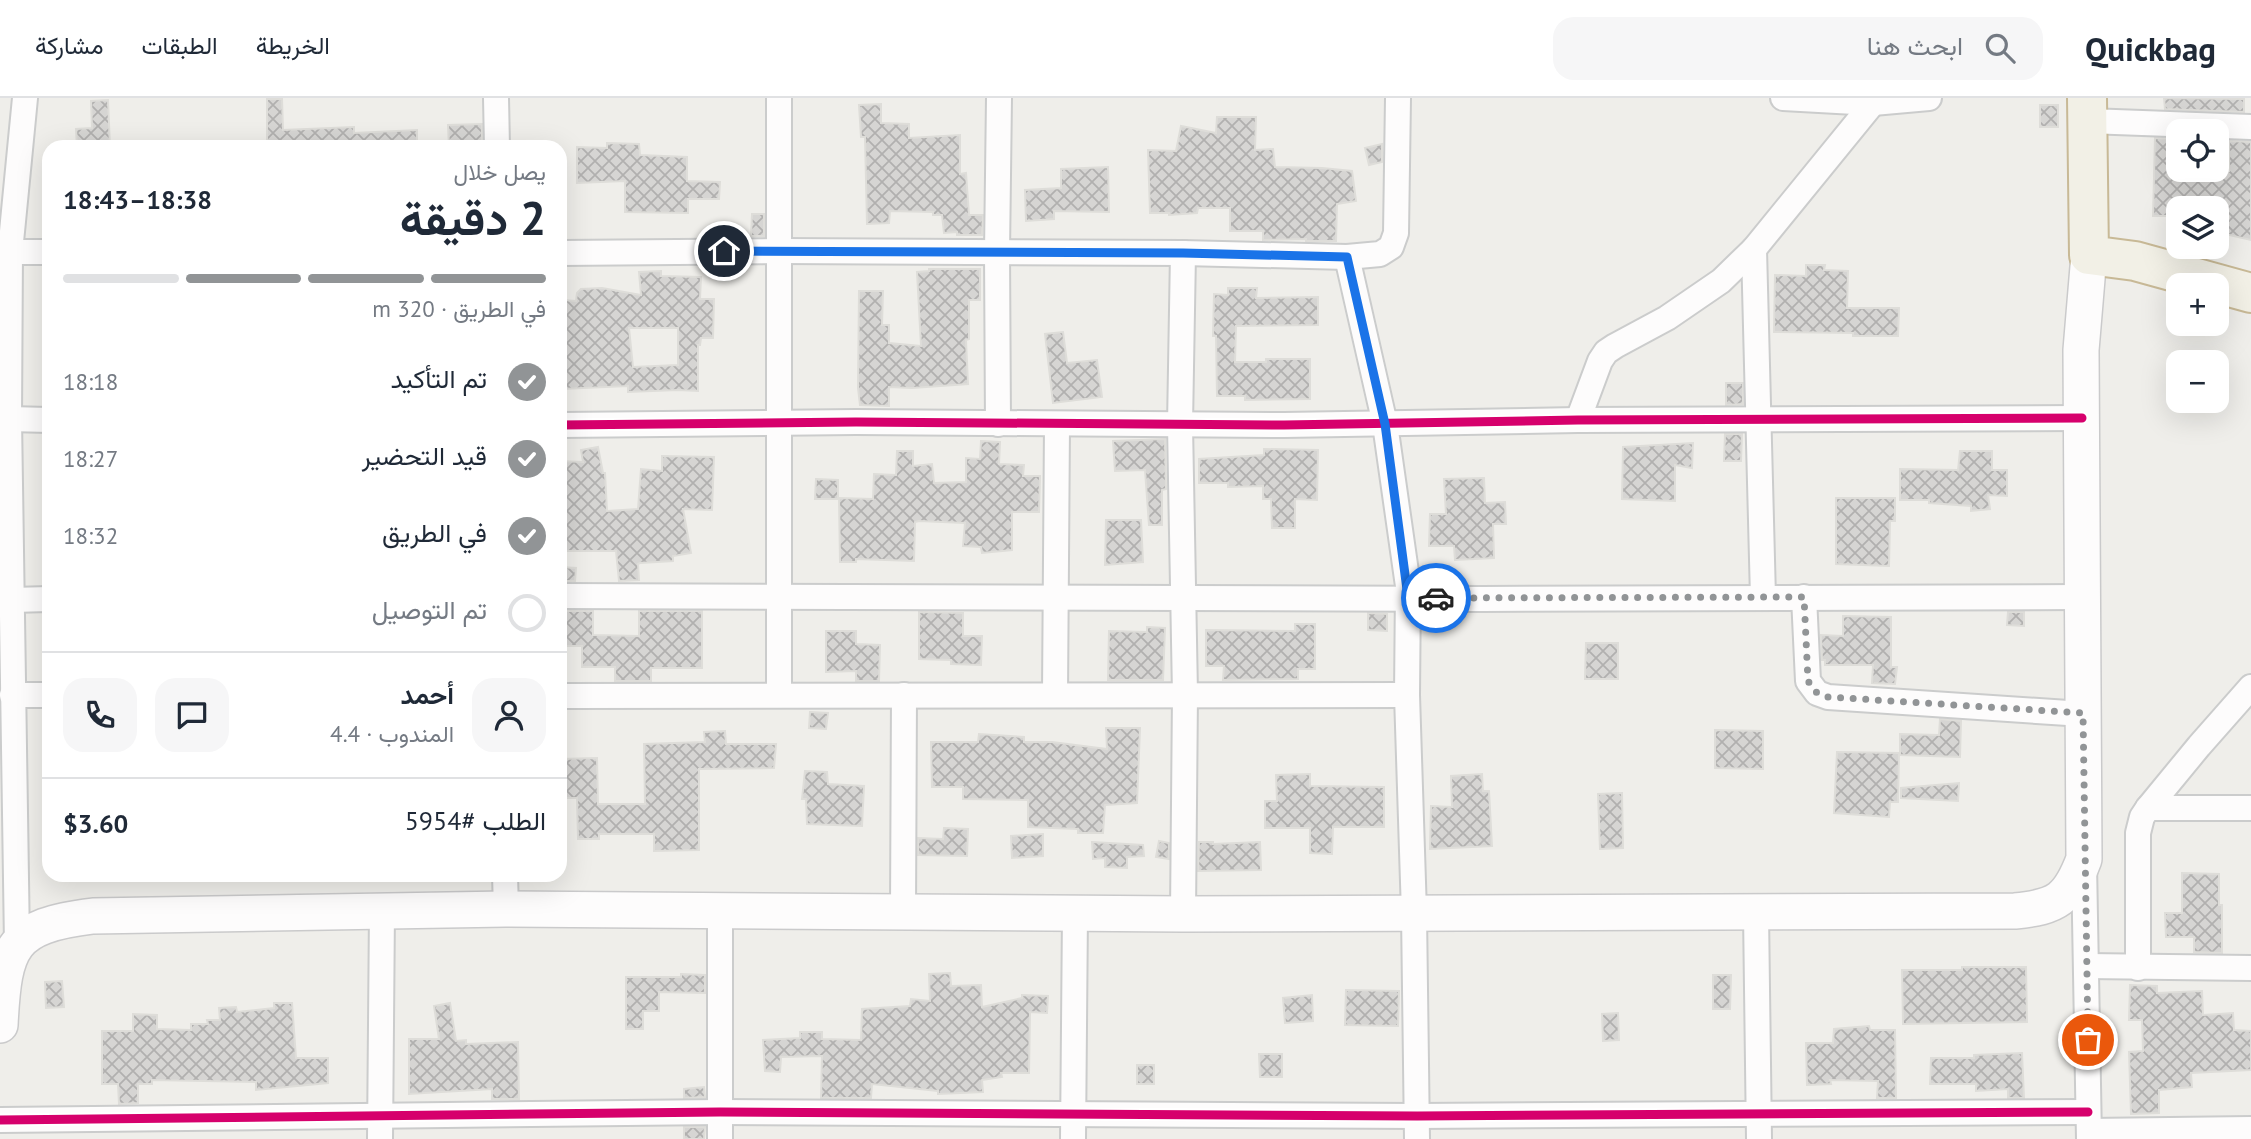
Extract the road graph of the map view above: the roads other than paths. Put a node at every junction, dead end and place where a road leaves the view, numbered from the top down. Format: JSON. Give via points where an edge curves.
{"nodes":[{"id":1,"x":25,"y":98,"type":"edge"},
{"id":2,"x":496,"y":98,"type":"edge"},
{"id":3,"x":779,"y":98,"type":"edge"},
{"id":4,"x":999,"y":98,"type":"edge"},
{"id":5,"x":1398,"y":98,"type":"edge"},
{"id":6,"x":1783,"y":98,"type":"edge"},
{"id":7,"x":1929,"y":98,"type":"edge"},
{"id":8,"x":1873,"y":103,"type":"junction"},
{"id":9,"x":2088,"y":109,"type":"edge"},
{"id":10,"x":2251,"y":127,"type":"edge"},
{"id":11,"x":497,"y":140,"type":"edge"},
{"id":12,"x":1754,"y":249,"type":"junction"},
{"id":13,"x":779,"y":251,"type":"junction"},
{"id":14,"x":10,"y":252,"type":"junction"},
{"id":15,"x":42,"y":252,"type":"edge"},
{"id":16,"x":997,"y":252,"type":"junction"},
{"id":17,"x":567,"y":253,"type":"edge"},
{"id":18,"x":1183,"y":253,"type":"junction"},
{"id":19,"x":2090,"y":255,"type":"junction"},
{"id":20,"x":1347,"y":257,"type":"junction"},
{"id":21,"x":2251,"y":293,"type":"edge"},
{"id":22,"x":5,"y":361,"type":"edge"},
{"id":23,"x":2082,"y":418,"type":"junction"},
{"id":24,"x":9,"y":419,"type":"junction"},
{"id":25,"x":1577,"y":420,"type":"junction"},
{"id":26,"x":42,"y":421,"type":"edge"},
{"id":27,"x":1760,"y":421,"type":"junction"},
{"id":28,"x":780,"y":424,"type":"junction"},
{"id":29,"x":998,"y":424,"type":"junction"},
{"id":30,"x":1385,"y":424,"type":"junction"},
{"id":31,"x":567,"y":425,"type":"edge"},
{"id":32,"x":1057,"y":425,"type":"junction"},
{"id":33,"x":1180,"y":425,"type":"junction"},
{"id":34,"x":567,"y":596,"type":"edge"},
{"id":35,"x":779,"y":596,"type":"junction"},
{"id":36,"x":1054,"y":596,"type":"junction"},
{"id":37,"x":1408,"y":597,"type":"junction"},
{"id":38,"x":1804,"y":597,"type":"junction"},
{"id":39,"x":2082,"y":597,"type":"junction"},
{"id":40,"x":1183,"y":598,"type":"junction"},
{"id":41,"x":1763,"y":598,"type":"junction"},
{"id":42,"x":42,"y":599,"type":"edge"},
{"id":43,"x":12,"y":600,"type":"junction"},
{"id":44,"x":2251,"y":687,"type":"edge"},
{"id":45,"x":779,"y":694,"type":"junction"},
{"id":46,"x":1055,"y":694,"type":"junction"},
{"id":47,"x":1185,"y":694,"type":"junction"},
{"id":48,"x":12,"y":695,"type":"junction"},
{"id":49,"x":42,"y":695,"type":"edge"},
{"id":50,"x":904,"y":695,"type":"junction"},
{"id":51,"x":1407,"y":695,"type":"junction"},
{"id":52,"x":567,"y":696,"type":"edge"},
{"id":53,"x":2083,"y":713,"type":"junction"},
{"id":54,"x":2148,"y":808,"type":"junction"},
{"id":55,"x":2251,"y":808,"type":"edge"},
{"id":56,"x":2084,"y":859,"type":"junction"},
{"id":57,"x":506,"y":882,"type":"edge"},
{"id":58,"x":506,"y":909,"type":"junction"},
{"id":59,"x":382,"y":910,"type":"junction"},
{"id":60,"x":720,"y":911,"type":"junction"},
{"id":61,"x":904,"y":913,"type":"junction"},
{"id":62,"x":1075,"y":913,"type":"junction"},
{"id":63,"x":1414,"y":913,"type":"junction"},
{"id":64,"x":1183,"y":914,"type":"junction"},
{"id":65,"x":1756,"y":914,"type":"junction"},
{"id":66,"x":8,"y":956,"type":"edge"},
{"id":67,"x":2087,"y":966,"type":"junction"},
{"id":68,"x":2138,"y":968,"type":"junction"},
{"id":69,"x":2251,"y":968,"type":"edge"},
{"id":70,"x":0,"y":1025,"type":"edge"},
{"id":71,"x":720,"y":1112,"type":"junction"},
{"id":72,"x":0,"y":1120,"type":"edge"},
{"id":73,"x":380,"y":1127,"type":"edge"},
{"id":74,"x":1073,"y":1127,"type":"edge"},
{"id":75,"x":1759,"y":1127,"type":"edge"},
{"id":76,"x":1417,"y":1128,"type":"edge"},
{"id":77,"x":2089,"y":1128,"type":"edge"},
{"id":78,"x":2251,"y":1129,"type":"edge"},
{"id":79,"x":720,"y":1139,"type":"edge"}],
"edges":[{"from":1,"to":14,"type":"street"},
{"from":2,"to":11,"type":"street"},
{"from":3,"to":13,"type":"street"},
{"from":4,"to":16,"type":"street"},
{"from":5,"to":20,"type":"street","via":[[1396,233],[1391,247],[1380,254]]},
{"from":6,"to":8,"type":"street"},
{"from":7,"to":8,"type":"street"},
{"from":8,"to":12,"type":"street"},
{"from":9,"to":10,"type":"street"},
{"from":9,"to":19,"type":"highway"},
{"from":12,"to":25,"type":"street","via":[[1706,293],[1606,352]]},
{"from":12,"to":27,"type":"street"},
{"from":13,"to":16,"type":"street"},
{"from":13,"to":17,"type":"street"},
{"from":13,"to":28,"type":"street"},
{"from":14,"to":15,"type":"street"},
{"from":14,"to":22,"type":"street"},
{"from":16,"to":18,"type":"street"},
{"from":16,"to":29,"type":"street"},
{"from":18,"to":20,"type":"street"},
{"from":18,"to":33,"type":"street"},
{"from":19,"to":21,"type":"highway","via":[[2135,261]]},
{"from":19,"to":23,"type":"main road","via":[[2081,350]]},
{"from":20,"to":30,"type":"street"},
{"from":22,"to":24,"type":"street"},
{"from":23,"to":27,"type":"street"},
{"from":23,"to":39,"type":"main road"},
{"from":24,"to":26,"type":"street"},
{"from":24,"to":43,"type":"street"},
{"from":25,"to":27,"type":"street"},
{"from":25,"to":30,"type":"street"},
{"from":27,"to":41,"type":"street"},
{"from":28,"to":29,"type":"street"},
{"from":28,"to":31,"type":"street"},
{"from":28,"to":35,"type":"street"},
{"from":29,"to":32,"type":"street"},
{"from":30,"to":33,"type":"street"},
{"from":30,"to":37,"type":"street"},
{"from":32,"to":33,"type":"street"},
{"from":32,"to":36,"type":"street"},
{"from":33,"to":40,"type":"street"},
{"from":34,"to":35,"type":"street"},
{"from":35,"to":36,"type":"street"},
{"from":35,"to":45,"type":"street"},
{"from":36,"to":40,"type":"street"},
{"from":36,"to":46,"type":"street"},
{"from":37,"to":40,"type":"street"},
{"from":37,"to":41,"type":"street"},
{"from":37,"to":51,"type":"street"},
{"from":38,"to":39,"type":"street"},
{"from":38,"to":41,"type":"street"},
{"from":38,"to":53,"type":"street","via":[[1808,681],[1817,693]]},
{"from":39,"to":53,"type":"main road"},
{"from":40,"to":47,"type":"street"},
{"from":42,"to":43,"type":"street"},
{"from":43,"to":48,"type":"street"},
{"from":44,"to":54,"type":"street"},
{"from":45,"to":50,"type":"street"},
{"from":45,"to":52,"type":"street"},
{"from":46,"to":47,"type":"street"},
{"from":46,"to":50,"type":"street"},
{"from":47,"to":51,"type":"street"},
{"from":47,"to":64,"type":"street"},
{"from":48,"to":49,"type":"street"},
{"from":48,"to":66,"type":"street"},
{"from":50,"to":61,"type":"street"},
{"from":51,"to":63,"type":"street"},
{"from":53,"to":56,"type":"main road"},
{"from":54,"to":55,"type":"street"},
{"from":54,"to":68,"type":"street","via":[[2138,833]]},
{"from":56,"to":65,"type":"main road","via":[[2074,883],[2042,908]]},
{"from":56,"to":67,"type":"street"},
{"from":57,"to":58,"type":"street"},
{"from":58,"to":59,"type":"main road"},
{"from":58,"to":60,"type":"main road"},
{"from":59,"to":66,"type":"main road","via":[[93,916],[39,928]]},
{"from":59,"to":73,"type":"street"},
{"from":60,"to":61,"type":"main road"},
{"from":60,"to":71,"type":"street"},
{"from":61,"to":62,"type":"main road"},
{"from":62,"to":64,"type":"main road"},
{"from":62,"to":74,"type":"street"},
{"from":63,"to":64,"type":"main road"},
{"from":63,"to":65,"type":"main road"},
{"from":63,"to":76,"type":"street"},
{"from":65,"to":75,"type":"street"},
{"from":66,"to":70,"type":"main road"},
{"from":67,"to":68,"type":"street"},
{"from":67,"to":77,"type":"street"},
{"from":68,"to":69,"type":"street"},
{"from":71,"to":73,"type":"street"},
{"from":71,"to":74,"type":"street"},
{"from":71,"to":79,"type":"street"},
{"from":72,"to":73,"type":"street"},
{"from":74,"to":76,"type":"street"},
{"from":75,"to":76,"type":"street"},
{"from":75,"to":77,"type":"street"},
{"from":77,"to":78,"type":"street"}]}
